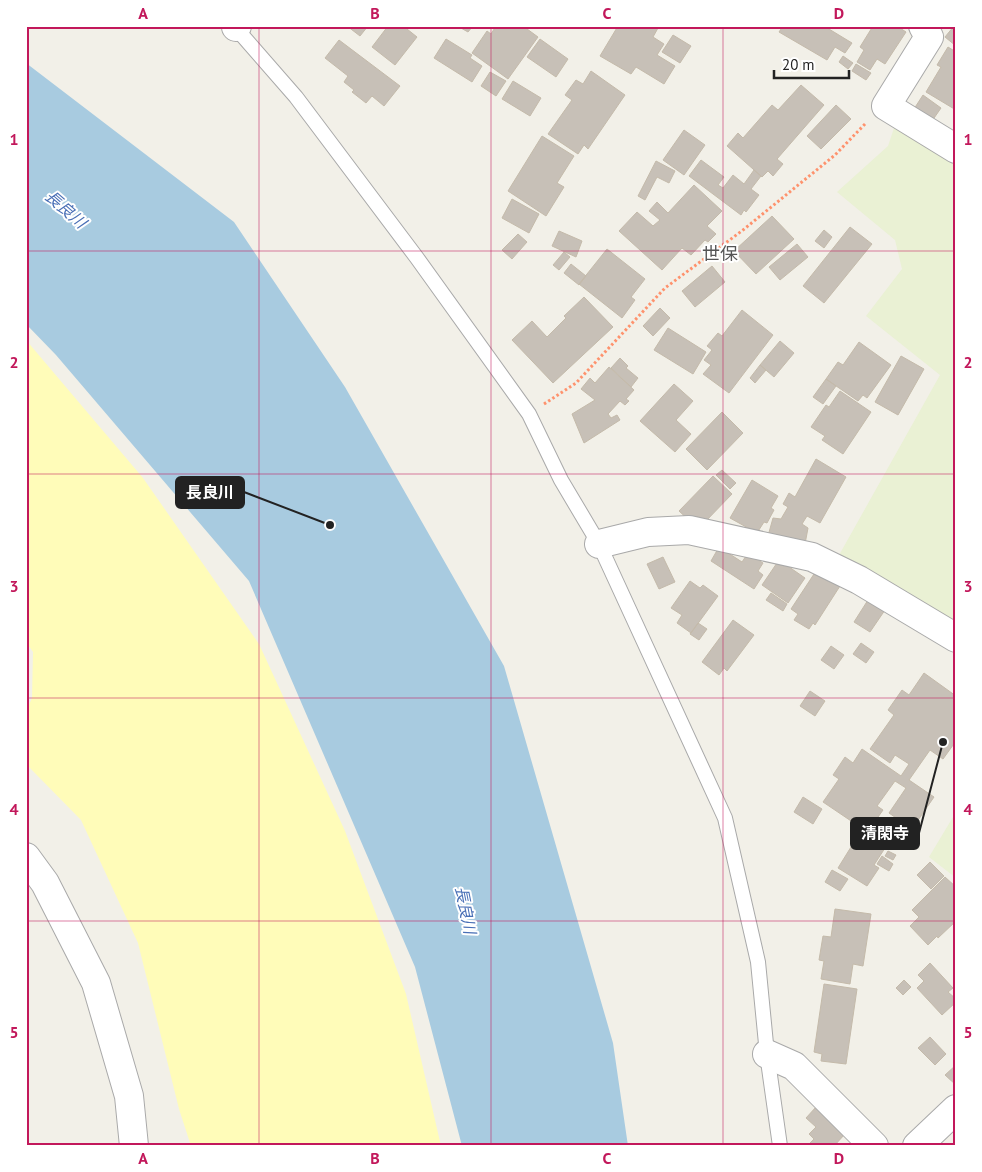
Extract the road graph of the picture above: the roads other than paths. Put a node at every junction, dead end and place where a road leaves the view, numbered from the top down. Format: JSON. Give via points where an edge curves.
{"nodes":[{"id":1,"x":923,"y":26,"type":"edge"},
{"id":2,"x":236,"y":27,"type":"edge"},
{"id":3,"x":956,"y":149,"type":"edge"},
{"id":4,"x":599,"y":544,"type":"junction"},
{"id":5,"x":955,"y":635,"type":"edge"},
{"id":6,"x":26,"y":857,"type":"edge"},
{"id":7,"x":767,"y":1054,"type":"junction"},
{"id":8,"x":956,"y":1109,"type":"edge"},
{"id":9,"x":134,"y":1146,"type":"edge"},
{"id":10,"x":780,"y":1146,"type":"edge"},
{"id":11,"x":874,"y":1146,"type":"edge"},
{"id":12,"x":917,"y":1146,"type":"edge"}],
"edges":[{"from":1,"to":3,"type":"street","via":[[929,37],[886,106]]},
{"from":2,"to":4,"type":"lane","via":[[296,97],[530,414],[561,480]]},
{"from":4,"to":5,"type":"street","via":[[648,532],[690,530],[812,558],[859,580]]},
{"from":4,"to":7,"type":"lane","via":[[725,818],[758,962]]},
{"from":6,"to":9,"type":"street","via":[[46,883],[96,983],[129,1096]]},
{"from":7,"to":10,"type":"lane"},
{"from":7,"to":11,"type":"street","via":[[794,1066]]},
{"from":8,"to":12,"type":"street"}]}
